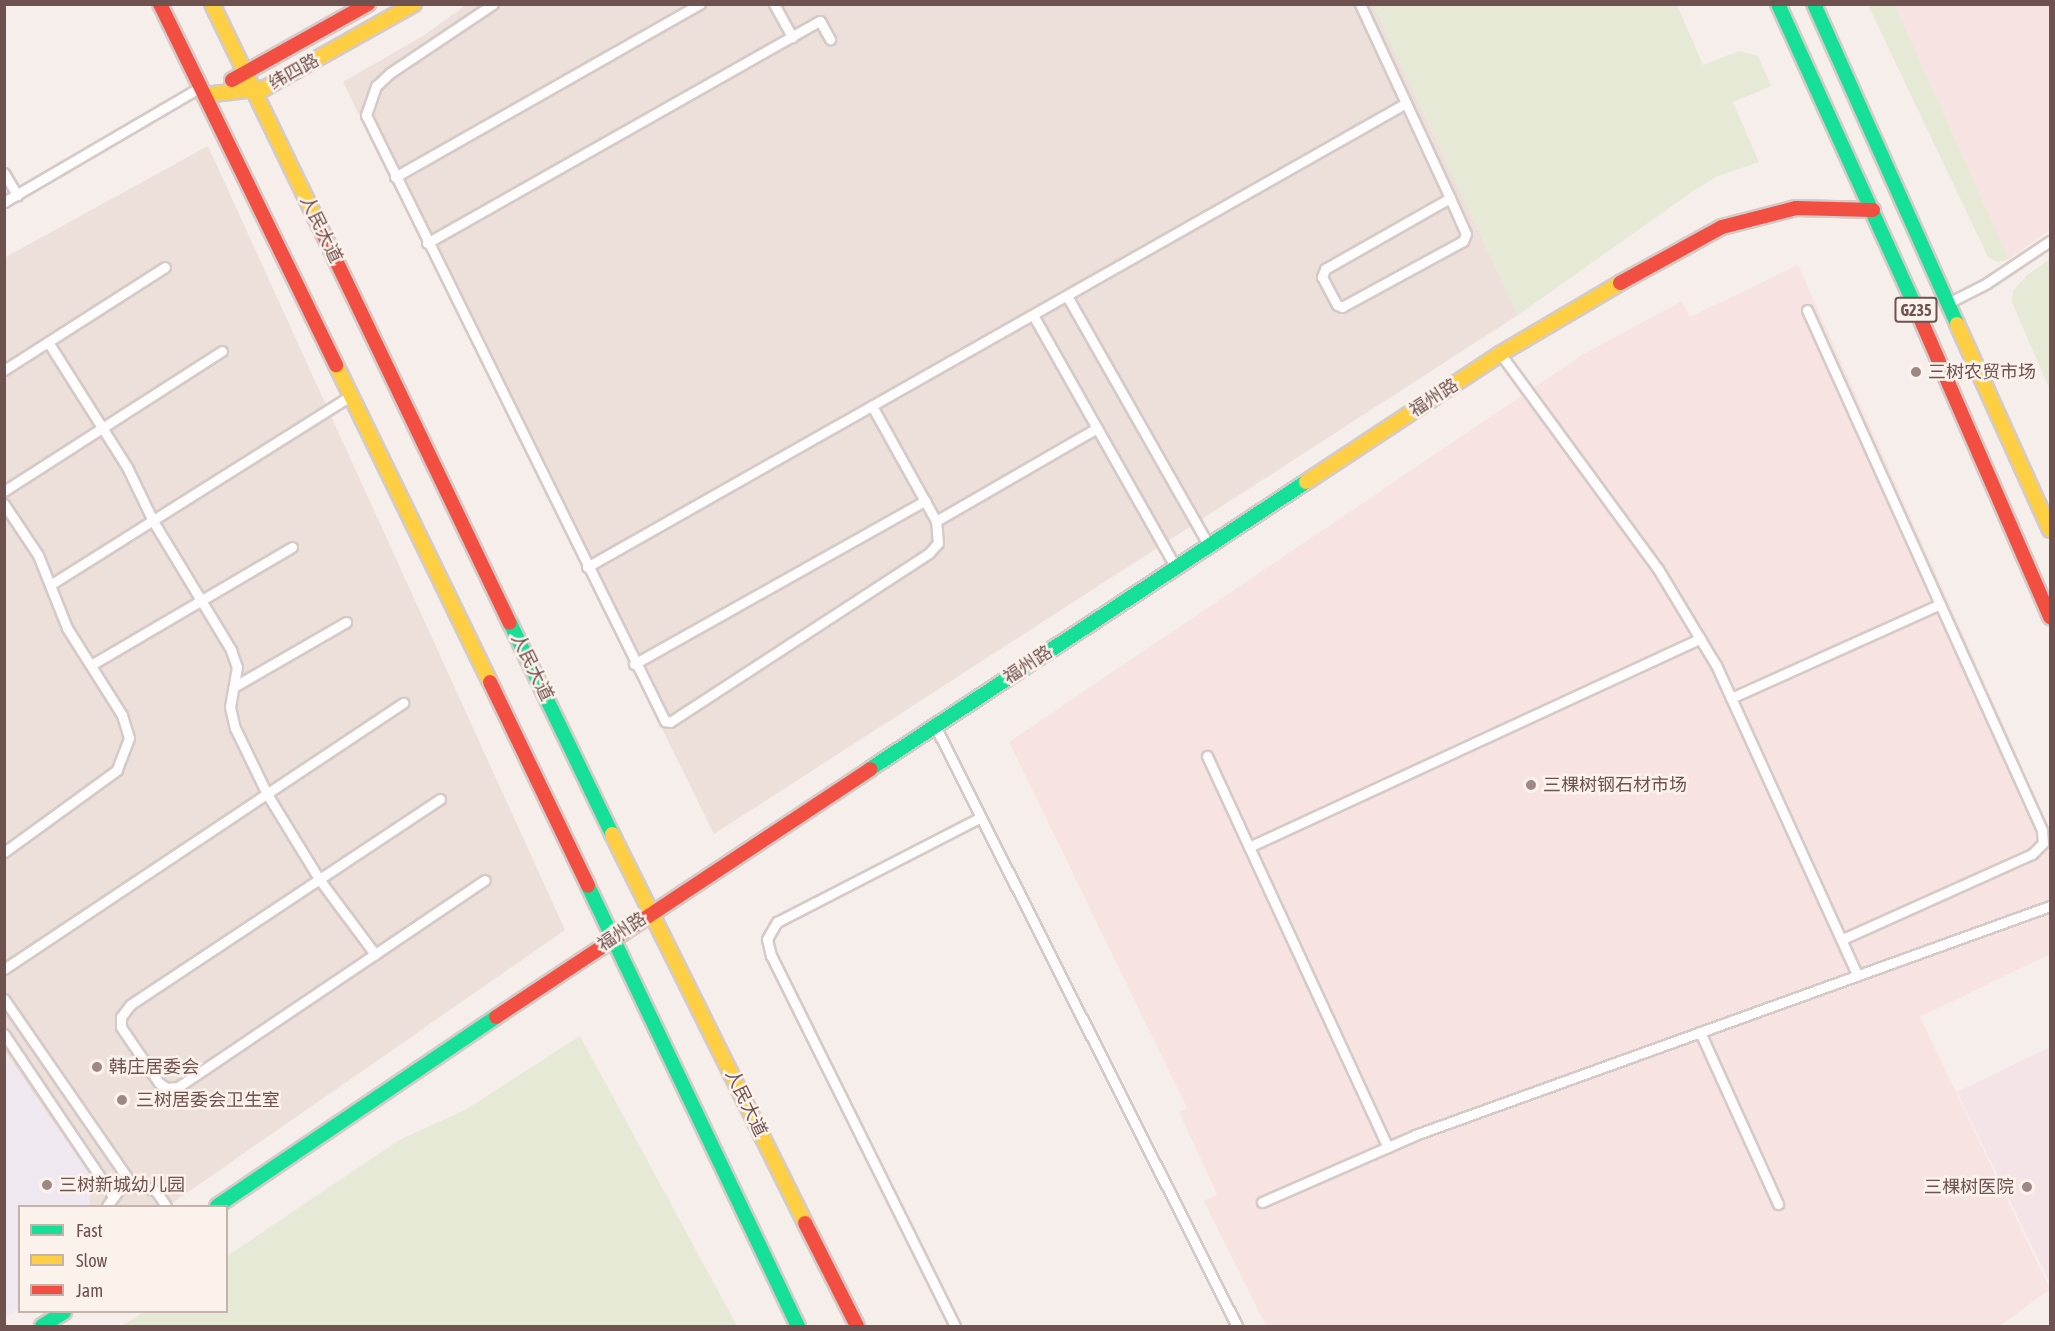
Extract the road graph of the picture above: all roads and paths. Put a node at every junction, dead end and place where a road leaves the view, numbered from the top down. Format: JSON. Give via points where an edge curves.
{"nodes":[{"id":1,"x":160,"y":4,"type":"edge"},
{"id":2,"x":212,"y":4,"type":"edge"},
{"id":3,"x":368,"y":4,"type":"edge"},
{"id":4,"x":414,"y":4,"type":"edge"},
{"id":5,"x":493,"y":4,"type":"edge"},
{"id":6,"x":700,"y":4,"type":"edge"},
{"id":7,"x":774,"y":4,"type":"edge"},
{"id":8,"x":1360,"y":4,"type":"edge"},
{"id":9,"x":1778,"y":4,"type":"edge"},
{"id":10,"x":1814,"y":4,"type":"edge"},
{"id":11,"x":792,"y":37,"type":"junction"},
{"id":12,"x":830,"y":39,"type":"dead end"},
{"id":13,"x":245,"y":73,"type":"junction"},
{"id":14,"x":202,"y":91,"type":"junction"},
{"id":15,"x":255,"y":92,"type":"junction"},
{"id":16,"x":1406,"y":103,"type":"junction"},
{"id":17,"x":4,"y":173,"type":"edge"},
{"id":18,"x":394,"y":177,"type":"junction"},
{"id":19,"x":17,"y":195,"type":"junction"},
{"id":20,"x":1450,"y":198,"type":"junction"},
{"id":21,"x":4,"y":202,"type":"edge"},
{"id":22,"x":1873,"y":210,"type":"junction"},
{"id":23,"x":2050,"y":241,"type":"edge"},
{"id":24,"x":427,"y":243,"type":"junction"},
{"id":25,"x":165,"y":267,"type":"dead end"},
{"id":26,"x":1067,"y":296,"type":"junction"},
{"id":27,"x":1943,"y":305,"type":"junction"},
{"id":28,"x":1806,"y":310,"type":"dead end"},
{"id":29,"x":1033,"y":315,"type":"junction"},
{"id":30,"x":48,"y":342,"type":"junction"},
{"id":31,"x":222,"y":351,"type":"dead end"},
{"id":32,"x":1500,"y":354,"type":"junction"},
{"id":33,"x":4,"y":370,"type":"edge"},
{"id":34,"x":351,"y":395,"type":"junction"},
{"id":35,"x":872,"y":406,"type":"junction"},
{"id":36,"x":102,"y":428,"type":"junction"},
{"id":37,"x":1097,"y":428,"type":"junction"},
{"id":38,"x":4,"y":491,"type":"edge"},
{"id":39,"x":925,"y":501,"type":"junction"},
{"id":40,"x":4,"y":504,"type":"edge"},
{"id":41,"x":153,"y":521,"type":"junction"},
{"id":42,"x":936,"y":521,"type":"junction"},
{"id":43,"x":2050,"y":530,"type":"edge"},
{"id":44,"x":1209,"y":546,"type":"junction"},
{"id":45,"x":292,"y":547,"type":"dead end"},
{"id":46,"x":587,"y":567,"type":"junction"},
{"id":47,"x":1176,"y":568,"type":"junction"},
{"id":48,"x":50,"y":585,"type":"junction"},
{"id":49,"x":201,"y":600,"type":"junction"},
{"id":50,"x":1940,"y":604,"type":"junction"},
{"id":51,"x":2050,"y":617,"type":"edge"},
{"id":52,"x":346,"y":622,"type":"dead end"},
{"id":53,"x":1700,"y":639,"type":"junction"},
{"id":54,"x":634,"y":664,"type":"junction"},
{"id":55,"x":91,"y":665,"type":"junction"},
{"id":56,"x":237,"y":685,"type":"junction"},
{"id":57,"x":1731,"y":698,"type":"junction"},
{"id":58,"x":403,"y":703,"type":"dead end"},
{"id":59,"x":935,"y":726,"type":"junction"},
{"id":60,"x":1207,"y":756,"type":"dead end"},
{"id":61,"x":267,"y":794,"type":"junction"},
{"id":62,"x":440,"y":799,"type":"dead end"},
{"id":63,"x":981,"y":817,"type":"junction"},
{"id":64,"x":1249,"y":847,"type":"junction"},
{"id":65,"x":4,"y":852,"type":"edge"},
{"id":66,"x":319,"y":879,"type":"junction"},
{"id":67,"x":485,"y":880,"type":"dead end"},
{"id":68,"x":2050,"y":906,"type":"edge"},
{"id":69,"x":651,"y":913,"type":"junction"},
{"id":70,"x":612,"y":939,"type":"junction"},
{"id":71,"x":1841,"y":940,"type":"junction"},
{"id":72,"x":375,"y":954,"type":"junction"},
{"id":73,"x":4,"y":969,"type":"edge"},
{"id":74,"x":1857,"y":975,"type":"junction"},
{"id":75,"x":4,"y":999,"type":"edge"},
{"id":76,"x":1700,"y":1032,"type":"junction"},
{"id":77,"x":4,"y":1034,"type":"edge"},
{"id":78,"x":1388,"y":1147,"type":"junction"},
{"id":79,"x":133,"y":1186,"type":"junction"},
{"id":80,"x":112,"y":1195,"type":"junction"},
{"id":81,"x":1262,"y":1202,"type":"dead end"},
{"id":82,"x":1778,"y":1204,"type":"dead end"},
{"id":83,"x":107,"y":1205,"type":"edge"},
{"id":84,"x":165,"y":1205,"type":"edge"},
{"id":85,"x":218,"y":1205,"type":"edge"},
{"id":86,"x":61,"y":1313,"type":"edge"},
{"id":87,"x":42,"y":1326,"type":"edge"},
{"id":88,"x":798,"y":1326,"type":"edge"},
{"id":89,"x":857,"y":1326,"type":"edge"},
{"id":90,"x":955,"y":1326,"type":"edge"},
{"id":91,"x":1237,"y":1326,"type":"edge"}],
"edges":[{"from":1,"to":14,"type":"main road"},
{"from":2,"to":13,"type":"main road","name":"人民大道"},
{"from":3,"to":13,"type":"main road","name":"纬四路"},
{"from":4,"to":15,"type":"main road","name":"纬四路"},
{"from":5,"to":18,"type":"lane","via":[[376,86],[366,115]]},
{"from":6,"to":18,"type":"lane"},
{"from":7,"to":11,"type":"lane"},
{"from":8,"to":16,"type":"lane"},
{"from":9,"to":22,"type":"main road","number":"G235"},
{"from":10,"to":27,"type":"main road","number":"G235"},
{"from":11,"to":12,"type":"lane","via":[[820,21]]},
{"from":11,"to":24,"type":"lane"},
{"from":13,"to":14,"type":"main road","name":"纬四路"},
{"from":13,"to":15,"type":"main road","name":"人民大道"},
{"from":14,"to":15,"type":"main road","name":"纬四路"},
{"from":14,"to":19,"type":"lane"},
{"from":14,"to":34,"type":"main road"},
{"from":15,"to":69,"type":"main road","name":"人民大道"},
{"from":16,"to":20,"type":"lane"},
{"from":16,"to":26,"type":"lane"},
{"from":17,"to":19,"type":"lane"},
{"from":18,"to":24,"type":"lane"},
{"from":19,"to":21,"type":"lane"},
{"from":20,"to":20,"type":"lane","via":[[1466,234],[1463,241],[1342,307],[1337,305],[1322,277],[1324,269]]},
{"from":22,"to":32,"type":"main road","name":"福州路","via":[[1796,208],[1722,227],[1671,252]]},
{"from":22,"to":51,"type":"main road","number":"G235","via":[[1924,314]]},
{"from":23,"to":27,"type":"lane","via":[[1987,283]]},
{"from":24,"to":46,"type":"lane"},
{"from":25,"to":30,"type":"lane"},
{"from":26,"to":29,"type":"lane"},
{"from":26,"to":44,"type":"lane"},
{"from":27,"to":43,"type":"main road","number":"G235"},
{"from":28,"to":50,"type":"lane"},
{"from":29,"to":35,"type":"lane"},
{"from":29,"to":37,"type":"lane"},
{"from":30,"to":33,"type":"lane"},
{"from":30,"to":36,"type":"lane"},
{"from":31,"to":36,"type":"lane"},
{"from":32,"to":44,"type":"main road","name":"福州路"},
{"from":32,"to":53,"type":"lane","via":[[1658,569]]},
{"from":34,"to":41,"type":"lane"},
{"from":34,"to":70,"type":"main road"},
{"from":35,"to":39,"type":"lane"},
{"from":35,"to":46,"type":"lane"},
{"from":36,"to":38,"type":"lane"},
{"from":36,"to":41,"type":"lane","via":[[127,467]]},
{"from":37,"to":42,"type":"lane"},
{"from":37,"to":47,"type":"lane"},
{"from":39,"to":42,"type":"lane"},
{"from":39,"to":54,"type":"lane"},
{"from":40,"to":48,"type":"lane","via":[[38,555]]},
{"from":41,"to":48,"type":"lane"},
{"from":41,"to":49,"type":"lane"},
{"from":42,"to":54,"type":"lane","via":[[940,537],[929,553],[670,722],[657,713]]},
{"from":44,"to":47,"type":"main road","name":"福州路"},
{"from":45,"to":49,"type":"lane"},
{"from":46,"to":54,"type":"lane"},
{"from":47,"to":59,"type":"main road","name":"福州路"},
{"from":48,"to":55,"type":"lane","via":[[67,628]]},
{"from":49,"to":55,"type":"lane"},
{"from":49,"to":56,"type":"lane","via":[[231,650],[237,667]]},
{"from":50,"to":57,"type":"lane"},
{"from":50,"to":71,"type":"lane","via":[[2042,830],[2043,843],[2032,854]]},
{"from":52,"to":56,"type":"lane"},
{"from":53,"to":57,"type":"lane"},
{"from":53,"to":64,"type":"lane"},
{"from":55,"to":65,"type":"lane","via":[[127,727],[126,749],[117,770]]},
{"from":56,"to":61,"type":"lane","via":[[230,707],[235,728]]},
{"from":57,"to":71,"type":"lane"},
{"from":58,"to":61,"type":"lane"},
{"from":59,"to":63,"type":"lane"},
{"from":59,"to":69,"type":"main road","name":"福州路"},
{"from":60,"to":64,"type":"lane"},
{"from":61,"to":66,"type":"lane"},
{"from":61,"to":73,"type":"lane"},
{"from":62,"to":66,"type":"lane"},
{"from":63,"to":90,"type":"lane","via":[[777,922],[767,939],[771,956]]},
{"from":63,"to":91,"type":"lane"},
{"from":64,"to":78,"type":"lane"},
{"from":66,"to":72,"type":"lane"},
{"from":66,"to":72,"type":"lane","via":[[129,1005],[121,1017],[121,1027],[159,1083],[167,1088],[178,1087]]},
{"from":67,"to":72,"type":"lane"},
{"from":68,"to":74,"type":"lane"},
{"from":69,"to":70,"type":"main road","name":"福州路"},
{"from":69,"to":89,"type":"main road","name":"人民大道"},
{"from":70,"to":85,"type":"main road","name":"福州路"},
{"from":70,"to":88,"type":"main road"},
{"from":71,"to":74,"type":"lane"},
{"from":74,"to":76,"type":"lane"},
{"from":75,"to":79,"type":"lane"},
{"from":76,"to":78,"type":"lane"},
{"from":76,"to":82,"type":"lane"},
{"from":77,"to":80,"type":"lane"},
{"from":78,"to":81,"type":"lane"},
{"from":79,"to":80,"type":"lane","via":[[121,1187]]},
{"from":79,"to":84,"type":"lane","via":[[156,1191]]},
{"from":80,"to":83,"type":"lane"},
{"from":86,"to":87,"type":"main road"}]}
